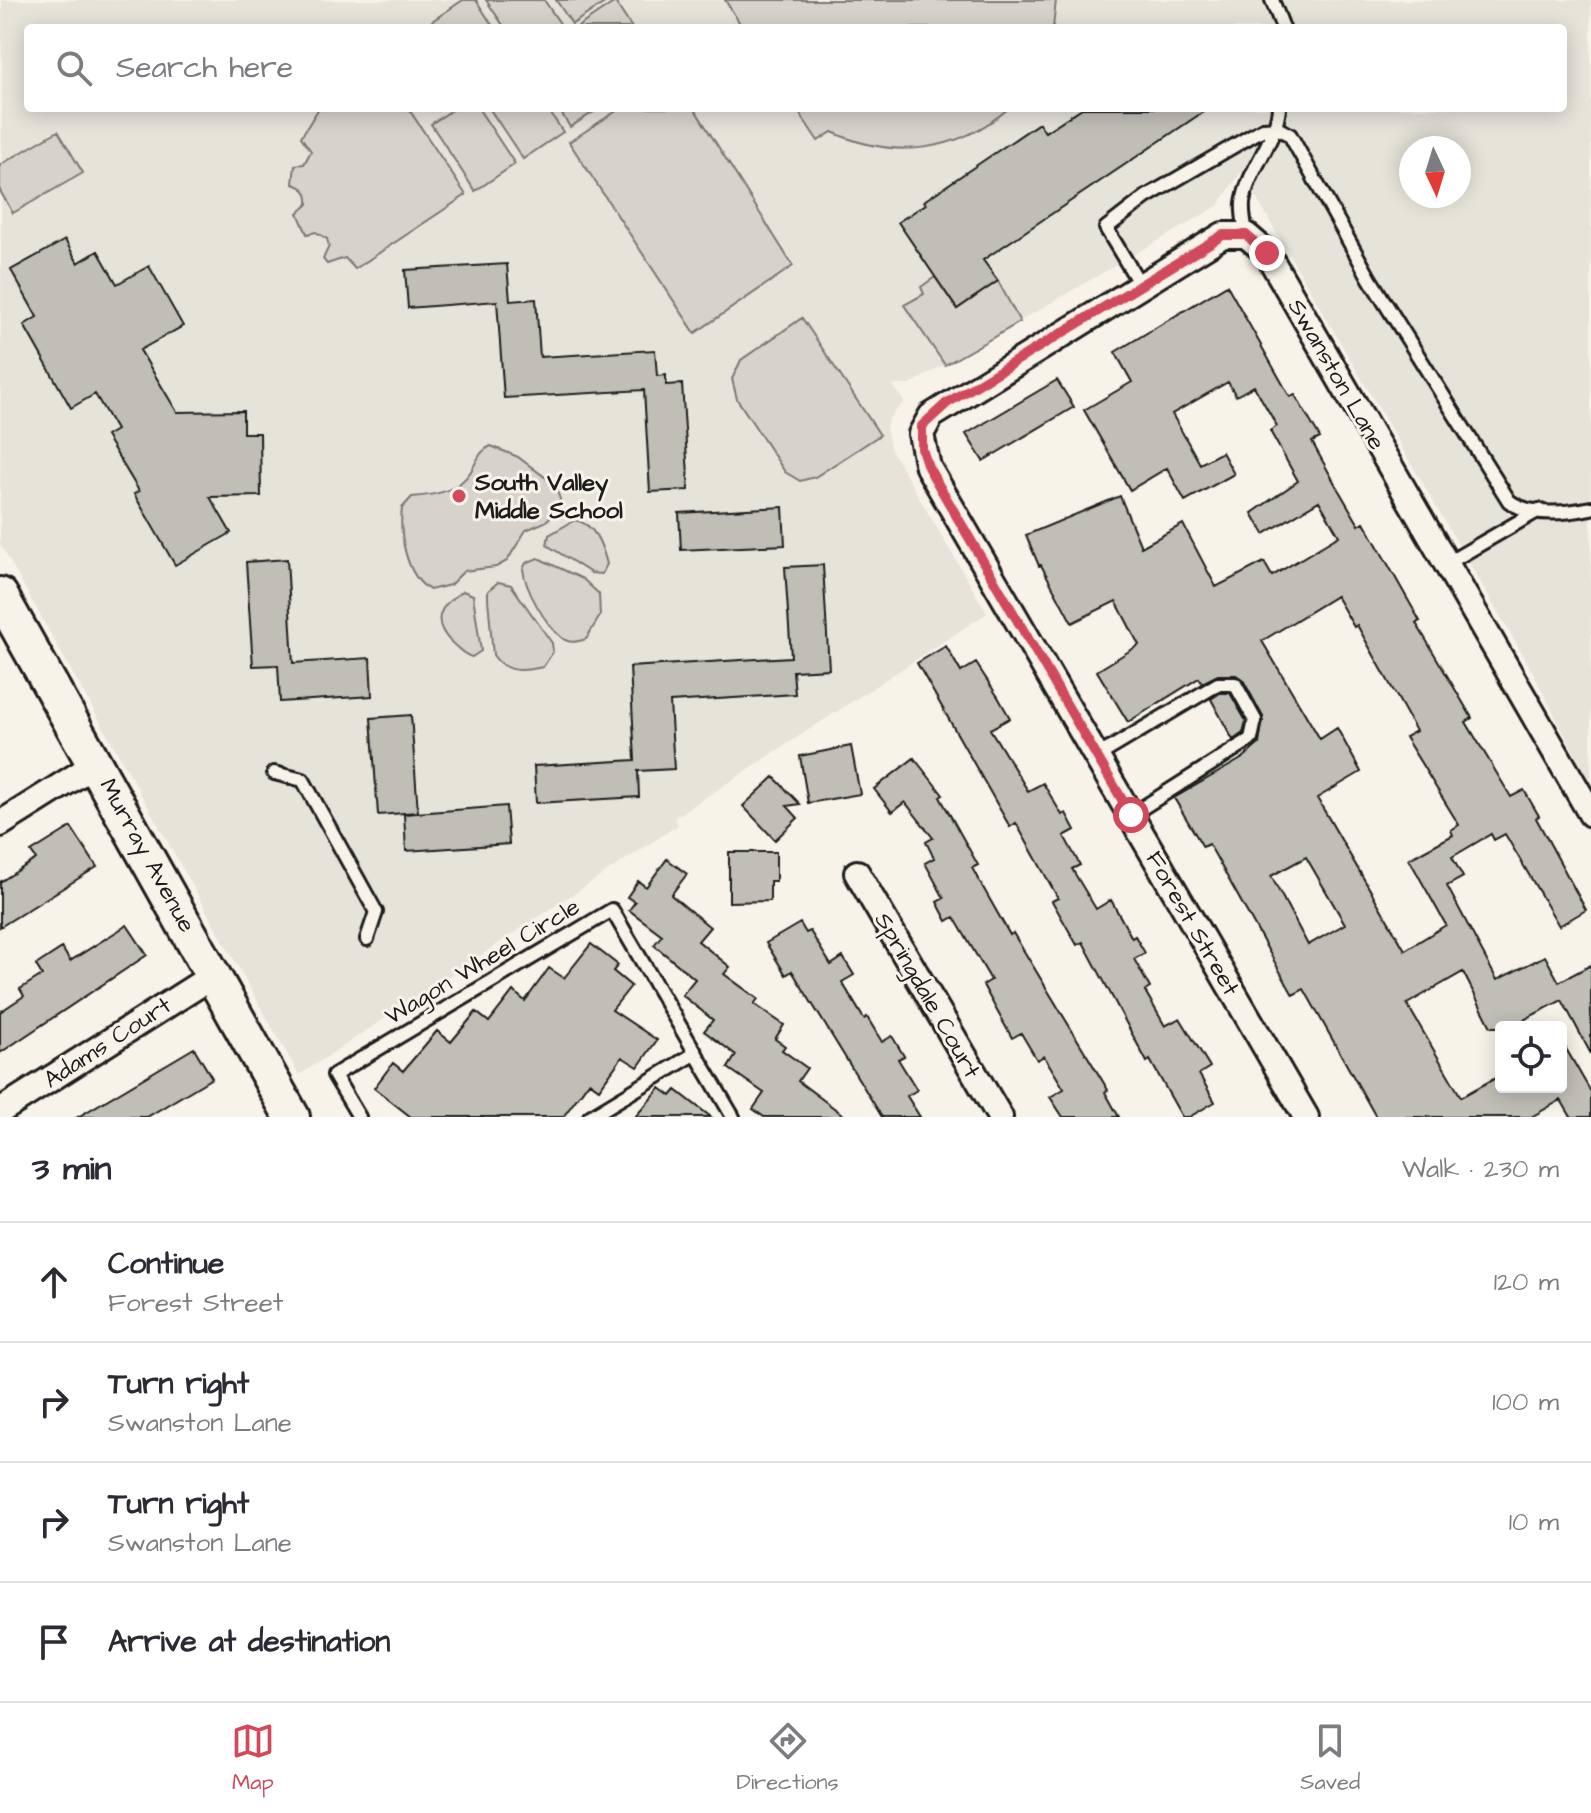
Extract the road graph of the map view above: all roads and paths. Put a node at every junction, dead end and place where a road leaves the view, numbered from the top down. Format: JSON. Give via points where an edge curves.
{"nodes":[{"id":1,"x":1272,"y":0,"type":"edge"},
{"id":2,"x":1281,"y":24,"type":"edge"},
{"id":3,"x":1279,"y":112,"type":"edge"},
{"id":4,"x":1277,"y":128,"type":"junction"},
{"id":5,"x":1246,"y":235,"type":"junction"},
{"id":6,"x":1141,"y":286,"type":"junction"},
{"id":7,"x":1591,"y":508,"type":"edge"},
{"id":8,"x":1539,"y":510,"type":"junction"},
{"id":9,"x":1446,"y":564,"type":"junction"},
{"id":10,"x":0,"y":595,"type":"edge"},
{"id":11,"x":1096,"y":757,"type":"junction"},
{"id":12,"x":97,"y":763,"type":"junction"},
{"id":13,"x":274,"y":773,"type":"dead end"},
{"id":14,"x":1591,"y":814,"type":"edge"},
{"id":15,"x":1131,"y":815,"type":"junction"},
{"id":16,"x":0,"y":824,"type":"edge"},
{"id":17,"x":857,"y":873,"type":"dead end"},
{"id":18,"x":367,"y":939,"type":"dead end"},
{"id":19,"x":214,"y":975,"type":"junction"},
{"id":20,"x":696,"y":1053,"type":"junction"},
{"id":21,"x":0,"y":1111,"type":"edge"},
{"id":22,"x":1297,"y":1114,"type":"edge"},
{"id":23,"x":292,"y":1117,"type":"edge"},
{"id":24,"x":359,"y":1117,"type":"edge"},
{"id":25,"x":590,"y":1117,"type":"edge"},
{"id":26,"x":733,"y":1117,"type":"edge"},
{"id":27,"x":1000,"y":1117,"type":"edge"}],
"edges":[{"from":1,"to":2,"type":"lane"},
{"from":3,"to":4,"type":"lane"},
{"from":4,"to":5,"type":"lane","via":[[1247,187]]},
{"from":4,"to":6,"type":"lane","via":[[1263,129],[1146,197],[1106,228]]},
{"from":4,"to":8,"type":"lane","via":[[1290,135],[1370,279],[1509,501]]},
{"from":5,"to":6,"type":"street","via":[[1223,235]]},
{"from":5,"to":9,"type":"street","name":"Swanston Lane","via":[[1267,253]]},
{"from":6,"to":11,"type":"street","name":"Forest Street","via":[[947,403],[922,426],[921,434],[928,467]]},
{"from":7,"to":8,"type":"lane"},
{"from":8,"to":9,"type":"lane"},
{"from":9,"to":14,"type":"street","name":"Swanston Lane"},
{"from":10,"to":12,"type":"street","name":"Murray Avenue"},
{"from":11,"to":15,"type":"street","name":"Forest Street"},
{"from":11,"to":15,"type":"lane","via":[[1218,684],[1235,684],[1255,720],[1251,739]]},
{"from":12,"to":16,"type":"street"},
{"from":12,"to":19,"type":"street","name":"Murray Avenue"},
{"from":13,"to":18,"type":"lane","via":[[303,780],[376,912]]},
{"from":15,"to":22,"type":"street","name":"Forest Street"},
{"from":17,"to":27,"type":"street","name":"Springdale Court"},
{"from":19,"to":21,"type":"street","name":"Adams Court"},
{"from":19,"to":23,"type":"street","name":"Murray Avenue"},
{"from":20,"to":24,"type":"lane","name":"Wagon Wheel Circle","via":[[612,910],[334,1075]]},
{"from":20,"to":25,"type":"lane"},
{"from":20,"to":26,"type":"lane","name":"Wagon Wheel Circle"}]}
